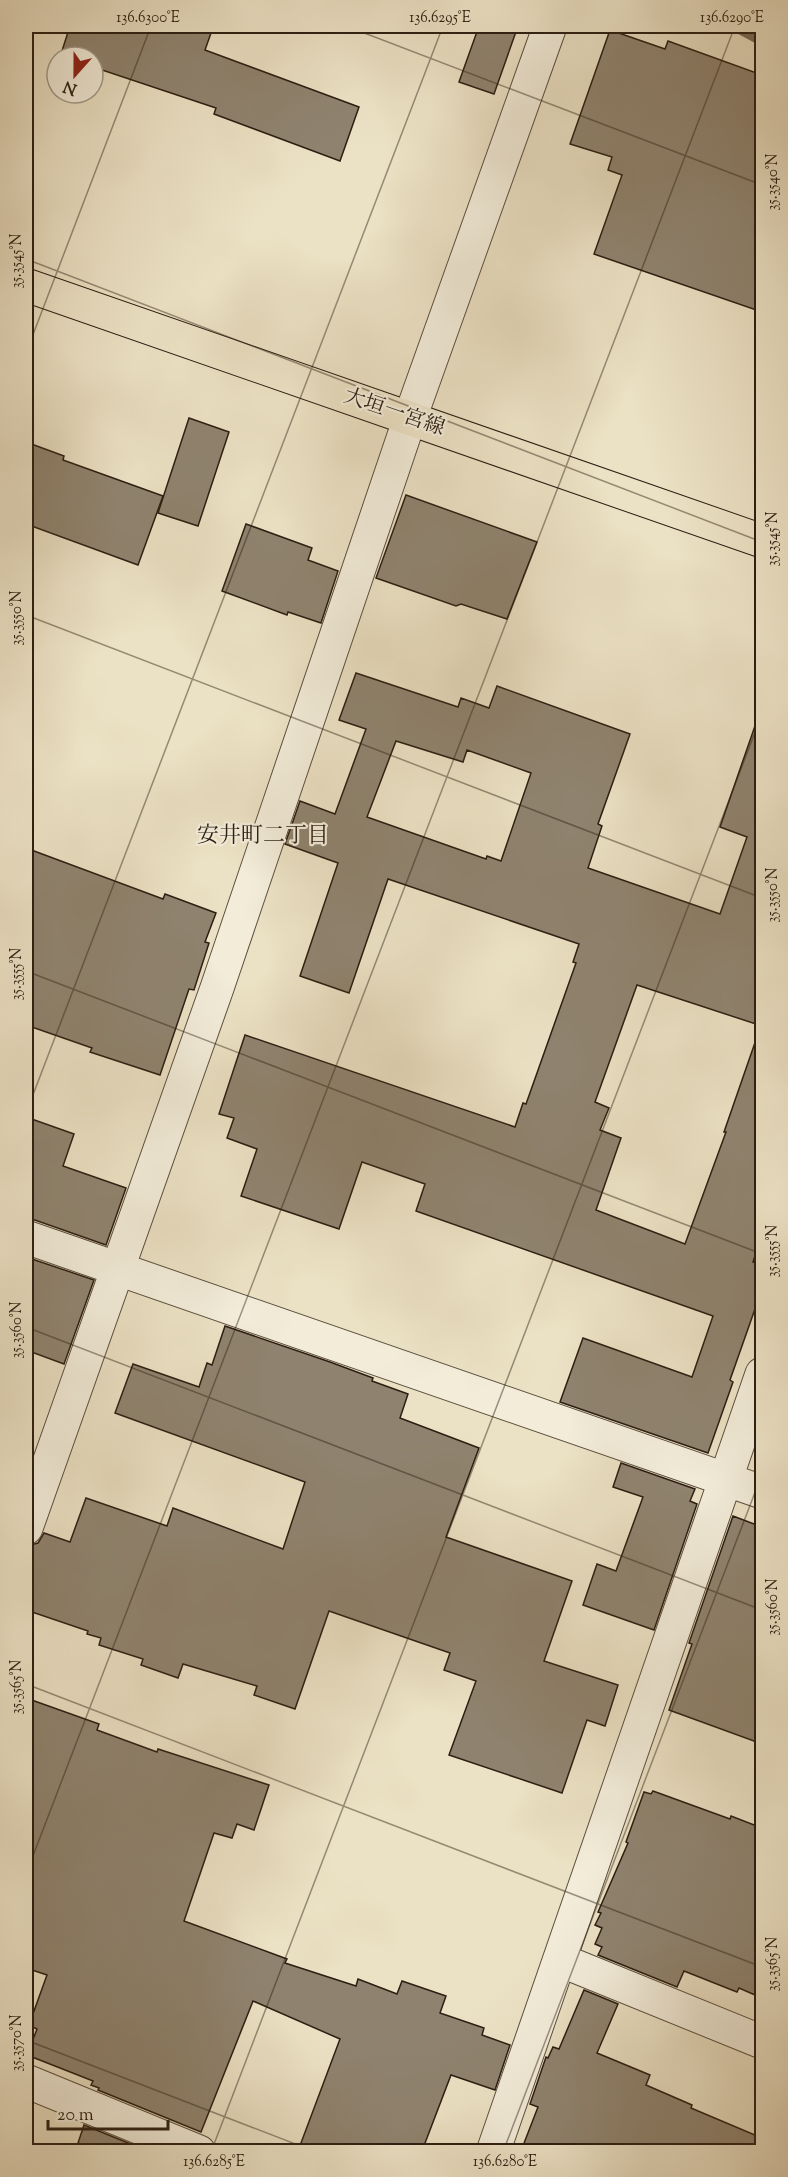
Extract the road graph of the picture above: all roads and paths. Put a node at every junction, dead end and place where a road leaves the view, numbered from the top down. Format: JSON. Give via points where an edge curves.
{"nodes":[{"id":1,"x":550,"y":26,"type":"edge"},
{"id":2,"x":26,"y":285,"type":"edge"},
{"id":3,"x":410,"y":418,"type":"junction"},
{"id":4,"x":762,"y":541,"type":"edge"},
{"id":5,"x":26,"y":1236,"type":"edge"},
{"id":6,"x":119,"y":1269,"type":"junction"},
{"id":7,"x":762,"y":1374,"type":"edge"},
{"id":8,"x":726,"y":1479,"type":"junction"},
{"id":9,"x":762,"y":1492,"type":"edge"},
{"id":10,"x":26,"y":1528,"type":"edge"},
{"id":11,"x":560,"y":1960,"type":"junction"},
{"id":12,"x":762,"y":2042,"type":"edge"},
{"id":13,"x":26,"y":2081,"type":"edge"},
{"id":14,"x":199,"y":2151,"type":"edge"},
{"id":15,"x":493,"y":2151,"type":"edge"}],
"edges":[{"from":1,"to":3,"type":"street"},
{"from":2,"to":3,"type":"main road","name":"大垣一宮線"},
{"from":3,"to":4,"type":"main road","name":"大垣一宮線"},
{"from":3,"to":6,"type":"street"},
{"from":5,"to":6,"type":"street"},
{"from":6,"to":8,"type":"street"},
{"from":6,"to":10,"type":"street"},
{"from":7,"to":8,"type":"street"},
{"from":8,"to":9,"type":"street"},
{"from":8,"to":11,"type":"street"},
{"from":11,"to":12,"type":"street"},
{"from":11,"to":15,"type":"street"},
{"from":13,"to":14,"type":"street"}]}
